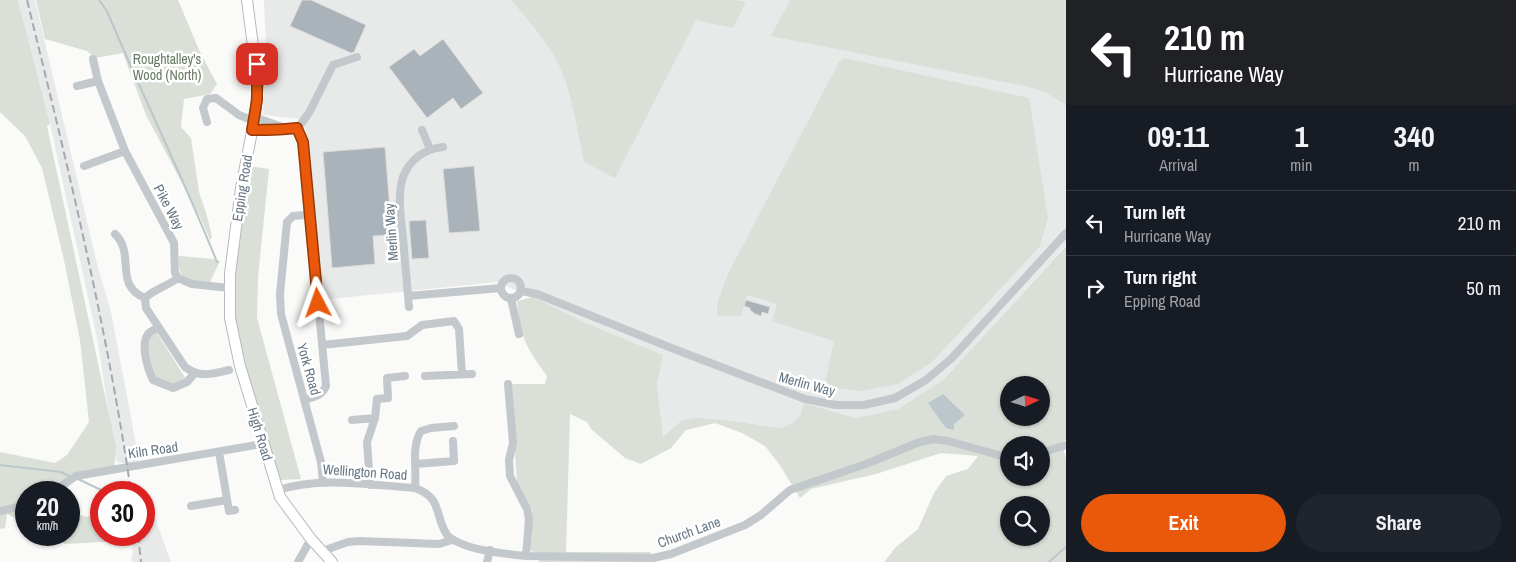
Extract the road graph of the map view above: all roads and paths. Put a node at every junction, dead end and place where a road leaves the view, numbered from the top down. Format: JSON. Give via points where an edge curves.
{"nodes":[{"id":1,"x":247,"y":0,"type":"edge"},
{"id":2,"x":357,"y":57,"type":"dead end"},
{"id":3,"x":92,"y":58,"type":"dead end"},
{"id":4,"x":98,"y":81,"type":"junction"},
{"id":5,"x":77,"y":86,"type":"dead end"},
{"id":6,"x":207,"y":122,"type":"dead end"},
{"id":7,"x":253,"y":122,"type":"junction"},
{"id":8,"x":285,"y":128,"type":"junction"},
{"id":9,"x":297,"y":128,"type":"junction"},
{"id":10,"x":422,"y":130,"type":"dead end"},
{"id":11,"x":444,"y":147,"type":"dead end"},
{"id":12,"x":430,"y":148,"type":"junction"},
{"id":13,"x":125,"y":150,"type":"junction"},
{"id":14,"x":84,"y":166,"type":"dead end"},
{"id":15,"x":305,"y":215,"type":"dead end"},
{"id":16,"x":1066,"y":233,"type":"edge"},
{"id":17,"x":115,"y":234,"type":"dead end"},
{"id":18,"x":178,"y":278,"type":"junction"},
{"id":19,"x":229,"y":288,"type":"junction"},
{"id":20,"x":501,"y":288,"type":"junction"},
{"id":21,"x":521,"y":291,"type":"junction"},
{"id":22,"x":408,"y":296,"type":"junction"},
{"id":23,"x":145,"y":298,"type":"junction"},
{"id":24,"x":511,"y":298,"type":"junction"},
{"id":25,"x":409,"y":307,"type":"dead end"},
{"id":26,"x":158,"y":328,"type":"junction"},
{"id":27,"x":519,"y":334,"type":"dead end"},
{"id":28,"x":322,"y":345,"type":"junction"},
{"id":29,"x":229,"y":370,"type":"dead end"},
{"id":30,"x":194,"y":374,"type":"junction"},
{"id":31,"x":462,"y":374,"type":"junction"},
{"id":32,"x":472,"y":374,"type":"dead end"},
{"id":33,"x":405,"y":376,"type":"dead end"},
{"id":34,"x":425,"y":376,"type":"dead end"},
{"id":35,"x":508,"y":384,"type":"dead end"},
{"id":36,"x":304,"y":400,"type":"junction"},
{"id":37,"x":375,"y":418,"type":"junction"},
{"id":38,"x":352,"y":420,"type":"dead end"},
{"id":39,"x":454,"y":426,"type":"dead end"},
{"id":40,"x":453,"y":441,"type":"dead end"},
{"id":41,"x":262,"y":444,"type":"junction"},
{"id":42,"x":1066,"y":445,"type":"edge"},
{"id":43,"x":1050,"y":450,"type":"edge"},
{"id":44,"x":219,"y":452,"type":"junction"},
{"id":45,"x":1000,"y":455,"type":"edge"},
{"id":46,"x":416,"y":464,"type":"junction"},
{"id":47,"x":68,"y":481,"type":"edge"},
{"id":48,"x":323,"y":482,"type":"junction"},
{"id":49,"x":370,"y":485,"type":"junction"},
{"id":50,"x":414,"y":488,"type":"junction"},
{"id":51,"x":278,"y":490,"type":"junction"},
{"id":52,"x":227,"y":500,"type":"junction"},
{"id":53,"x":191,"y":506,"type":"dead end"},
{"id":54,"x":15,"y":508,"type":"edge"},
{"id":55,"x":235,"y":510,"type":"dead end"},
{"id":56,"x":0,"y":511,"type":"edge"},
{"id":57,"x":311,"y":539,"type":"junction"},
{"id":58,"x":452,"y":540,"type":"junction"},
{"id":59,"x":328,"y":549,"type":"dead end"},
{"id":60,"x":490,"y":550,"type":"junction"},
{"id":61,"x":526,"y":556,"type":"junction"},
{"id":62,"x":298,"y":562,"type":"edge"},
{"id":63,"x":332,"y":562,"type":"edge"},
{"id":64,"x":487,"y":562,"type":"edge"}],
"edges":[{"from":1,"to":7,"type":"main road","name":"Epping Road","via":[[258,74]]},
{"from":2,"to":9,"type":"street","via":[[334,65],[309,113]]},
{"from":3,"to":4,"type":"street","name":"Pike Way"},
{"from":4,"to":5,"type":"street"},
{"from":4,"to":13,"type":"street","name":"Pike Way"},
{"from":6,"to":7,"type":"street","via":[[203,108],[207,99],[216,98]]},
{"from":7,"to":8,"type":"street","via":[[281,131]]},
{"from":7,"to":8,"type":"street","via":[[257,118]]},
{"from":7,"to":19,"type":"main road","name":"Epping Road","via":[[239,199]]},
{"from":8,"to":9,"type":"street"},
{"from":9,"to":28,"type":"street","via":[[303,142]]},
{"from":10,"to":12,"type":"street"},
{"from":11,"to":12,"type":"street"},
{"from":12,"to":22,"type":"street","name":"Merlin Way","via":[[412,162],[403,177],[400,200]]},
{"from":13,"to":14,"type":"street"},
{"from":13,"to":18,"type":"street","name":"Pike Way","via":[[174,243]]},
{"from":15,"to":36,"type":"street","name":"York Road","via":[[293,216],[287,222],[280,294],[284,329]]},
{"from":16,"to":21,"type":"street","name":"Merlin Way","via":[[952,358],[926,380],[895,398],[864,405],[836,405],[805,399],[537,294]]},
{"from":17,"to":23,"type":"street","via":[[123,246],[128,285],[135,294]]},
{"from":18,"to":19,"type":"street","via":[[192,284]]},
{"from":18,"to":23,"type":"street"},
{"from":19,"to":41,"type":"main road","name":"High Road","via":[[235,346]]},
{"from":20,"to":21,"type":"street","via":[[505,281],[513,279],[519,282]]},
{"from":20,"to":22,"type":"street"},
{"from":20,"to":24,"type":"street","via":[[503,294]]},
{"from":21,"to":24,"type":"street"},
{"from":22,"to":25,"type":"street","name":"Merlin Way"},
{"from":23,"to":26,"type":"street","via":[[146,308]]},
{"from":24,"to":27,"type":"street"},
{"from":26,"to":30,"type":"street","via":[[185,367]]},
{"from":26,"to":30,"type":"street","via":[[149,333],[144,342],[153,380],[173,388],[187,382]]},
{"from":28,"to":31,"type":"street","via":[[407,336],[422,326],[454,322],[459,329]]},
{"from":28,"to":36,"type":"street","via":[[326,386],[324,392]]},
{"from":29,"to":30,"type":"street"},
{"from":31,"to":32,"type":"street"},
{"from":31,"to":34,"type":"street"},
{"from":33,"to":37,"type":"street","via":[[387,378],[388,398],[377,399]]},
{"from":35,"to":61,"type":"street","via":[[513,443],[510,476],[529,519]]},
{"from":36,"to":48,"type":"street","name":"York Road","via":[[321,462]]},
{"from":37,"to":38,"type":"street"},
{"from":37,"to":49,"type":"street","via":[[367,442]]},
{"from":39,"to":46,"type":"street","via":[[421,431],[415,440]]},
{"from":40,"to":46,"type":"street","via":[[454,461]]},
{"from":41,"to":44,"type":"street","name":"Kiln Road"},
{"from":41,"to":51,"type":"main road","name":"High Road"},
{"from":42,"to":43,"type":"street"},
{"from":44,"to":47,"type":"street","name":"Kiln Road","via":[[112,468],[76,476]]},
{"from":44,"to":52,"type":"street"},
{"from":45,"to":61,"type":"street","name":"Church Lane","via":[[933,439],[790,490],[746,525],[671,554],[653,558]]},
{"from":46,"to":50,"type":"street"},
{"from":48,"to":49,"type":"street","name":"Wellington Road"},
{"from":48,"to":51,"type":"street","name":"Wellington Road"},
{"from":49,"to":50,"type":"street","name":"Wellington Road"},
{"from":50,"to":58,"type":"street","name":"Wellington Road","via":[[431,497],[438,507],[444,530]]},
{"from":51,"to":57,"type":"main road","name":"High Road","via":[[286,507]]},
{"from":52,"to":53,"type":"street"},
{"from":52,"to":55,"type":"street","via":[[228,511]]},
{"from":54,"to":56,"type":"street"},
{"from":57,"to":62,"type":"street"},
{"from":57,"to":63,"type":"main road","name":"High Road"},
{"from":58,"to":59,"type":"street","name":"Church Lane","via":[[439,544],[348,542]]},
{"from":58,"to":60,"type":"street","name":"Church Lane"},
{"from":60,"to":61,"type":"street","name":"Church Lane"},
{"from":60,"to":64,"type":"street"}]}
